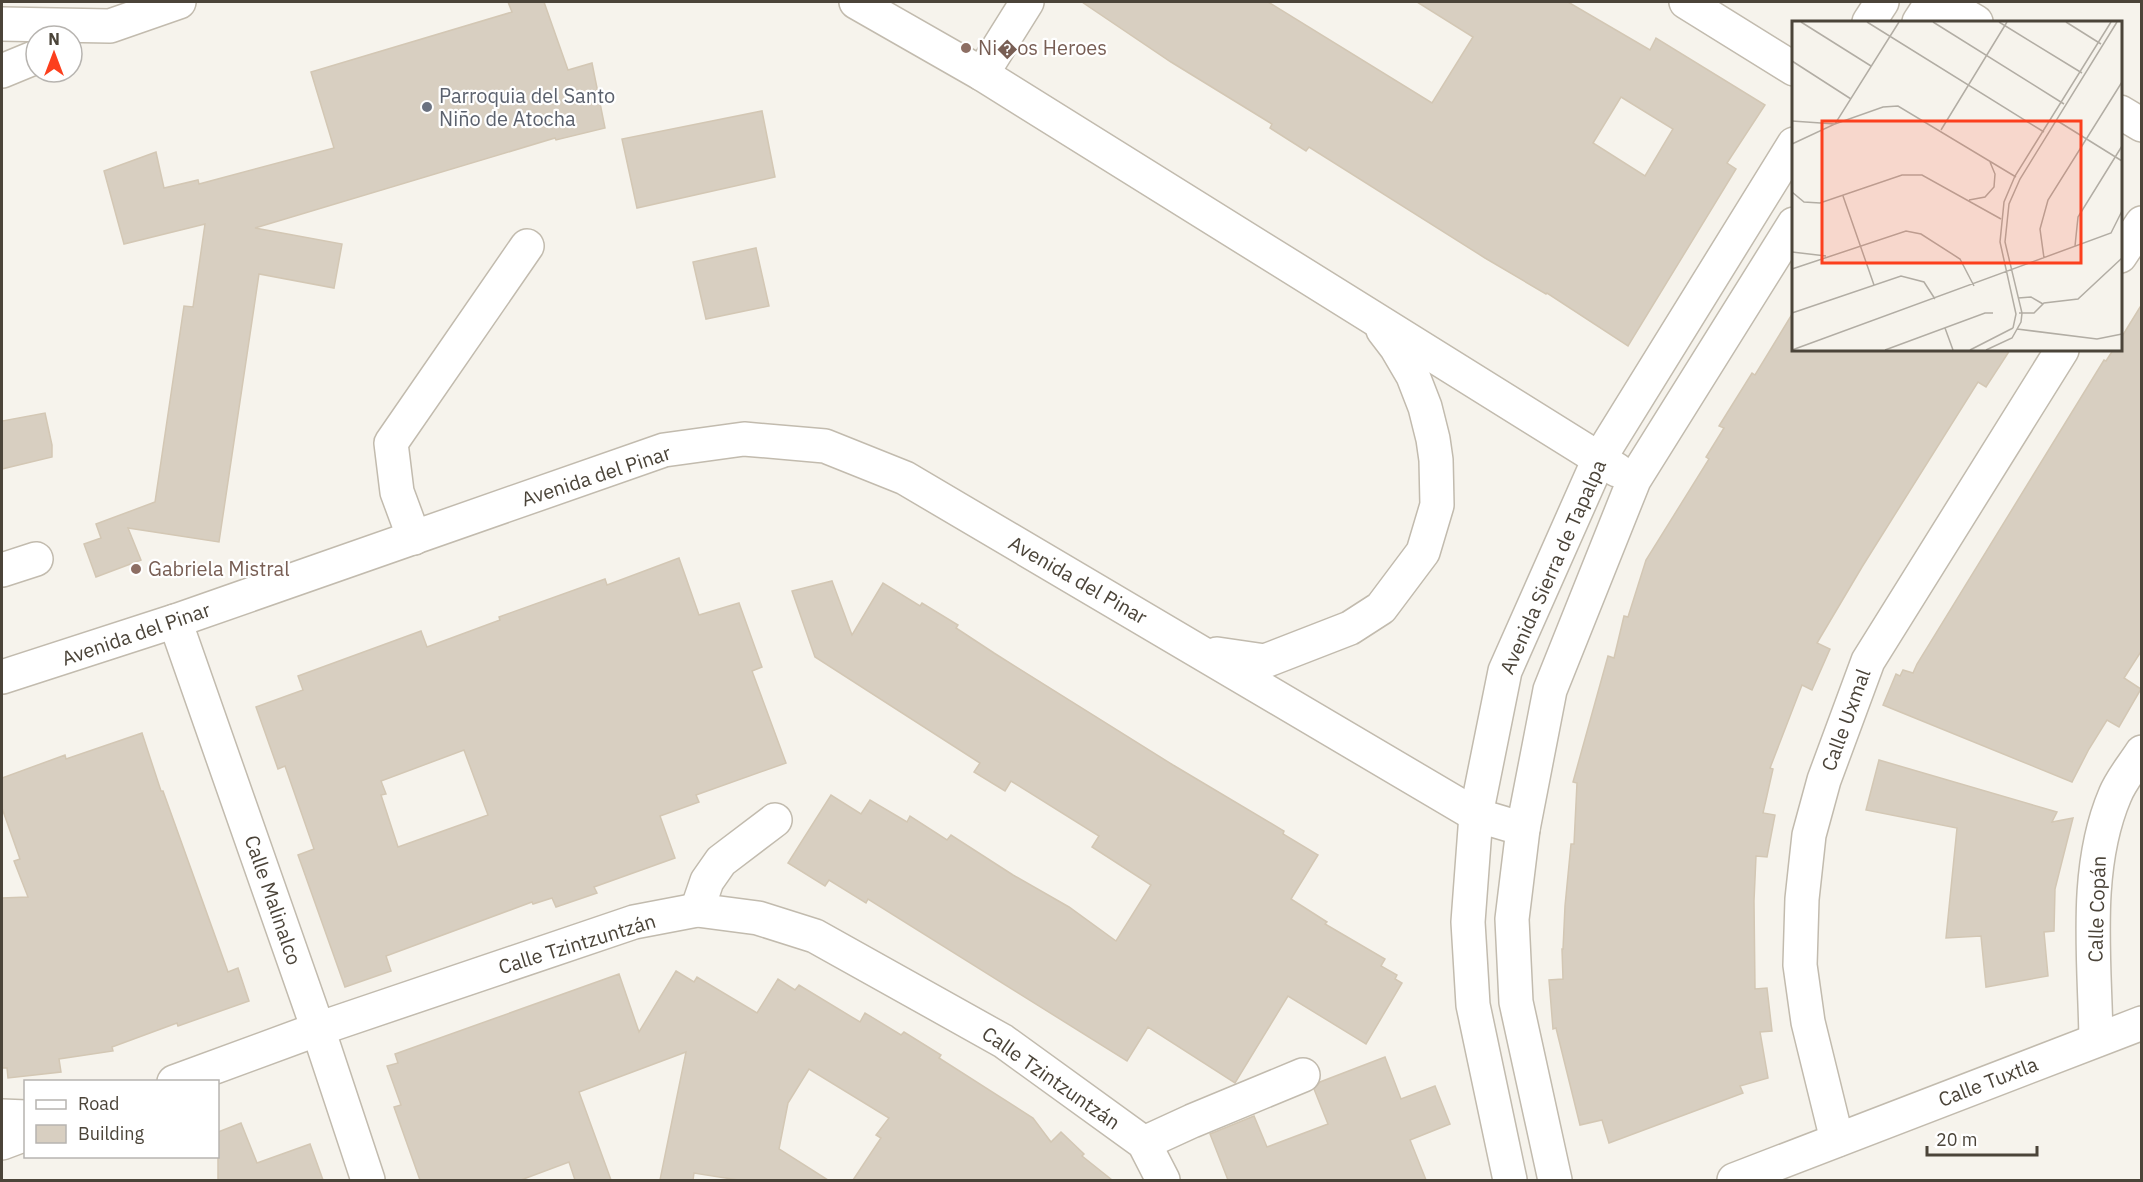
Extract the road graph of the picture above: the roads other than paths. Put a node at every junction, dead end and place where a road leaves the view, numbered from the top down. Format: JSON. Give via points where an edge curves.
{"nodes":[{"id":1,"x":179,"y":2,"type":"edge"},
{"id":2,"x":856,"y":2,"type":"edge"},
{"id":3,"x":1027,"y":2,"type":"edge"},
{"id":4,"x":1686,"y":2,"type":"edge"},
{"id":5,"x":1882,"y":2,"type":"edge"},
{"id":6,"x":1932,"y":2,"type":"edge"},
{"id":7,"x":1942,"y":2,"type":"edge"},
{"id":8,"x":118,"y":14,"type":"edge"},
{"id":9,"x":1870,"y":21,"type":"edge"},
{"id":10,"x":1920,"y":21,"type":"edge"},
{"id":11,"x":1974,"y":21,"type":"edge"},
{"id":12,"x":2,"y":24,"type":"edge"},
{"id":13,"x":84,"y":35,"type":"edge"},
{"id":14,"x":24,"y":62,"type":"edge"},
{"id":15,"x":1792,"y":68,"type":"edge"},
{"id":16,"x":2,"y":71,"type":"edge"},
{"id":17,"x":982,"y":74,"type":"junction"},
{"id":18,"x":2122,"y":113,"type":"edge"},
{"id":19,"x":2142,"y":125,"type":"edge"},
{"id":20,"x":1792,"y":147,"type":"edge"},
{"id":21,"x":2142,"y":223,"type":"edge"},
{"id":22,"x":1792,"y":227,"type":"edge"},
{"id":23,"x":527,"y":246,"type":"dead end"},
{"id":24,"x":2122,"y":254,"type":"edge"},
{"id":25,"x":1375,"y":320,"type":"junction"},
{"id":26,"x":2061,"y":351,"type":"edge"},
{"id":27,"x":1599,"y":459,"type":"junction"},
{"id":28,"x":1634,"y":480,"type":"junction"},
{"id":29,"x":414,"y":538,"type":"junction"},
{"id":30,"x":36,"y":559,"type":"dead end"},
{"id":31,"x":2,"y":570,"type":"edge"},
{"id":32,"x":175,"y":621,"type":"junction"},
{"id":33,"x":1201,"y":651,"type":"junction"},
{"id":34,"x":2,"y":677,"type":"edge"},
{"id":35,"x":2142,"y":752,"type":"edge"},
{"id":36,"x":1476,"y":815,"type":"junction"},
{"id":37,"x":775,"y":820,"type":"dead end"},
{"id":38,"x":1523,"y":829,"type":"junction"},
{"id":39,"x":697,"y":910,"type":"junction"},
{"id":40,"x":2142,"y":1023,"type":"edge"},
{"id":41,"x":318,"y":1029,"type":"junction"},
{"id":42,"x":2096,"y":1040,"type":"junction"},
{"id":43,"x":1303,"y":1075,"type":"dead end"},
{"id":44,"x":179,"y":1080,"type":"edge"},
{"id":45,"x":2,"y":1116,"type":"edge"},
{"id":46,"x":24,"y":1117,"type":"edge"},
{"id":47,"x":24,"y":1135,"type":"edge"},
{"id":48,"x":1837,"y":1140,"type":"junction"},
{"id":49,"x":2,"y":1143,"type":"edge"},
{"id":50,"x":1144,"y":1143,"type":"junction"},
{"id":51,"x":368,"y":1180,"type":"edge"},
{"id":52,"x":1163,"y":1180,"type":"edge"},
{"id":53,"x":1510,"y":1180,"type":"edge"},
{"id":54,"x":1555,"y":1180,"type":"edge"},
{"id":55,"x":1734,"y":1180,"type":"edge"}],
"edges":[{"from":1,"to":8,"type":"street"},
{"from":2,"to":17,"type":"street","name":"Avenida del Pinar"},
{"from":3,"to":17,"type":"street"},
{"from":4,"to":15,"type":"street"},
{"from":5,"to":9,"type":"street"},
{"from":6,"to":10,"type":"street"},
{"from":7,"to":11,"type":"street"},
{"from":8,"to":12,"type":"street"},
{"from":8,"to":13,"type":"street"},
{"from":14,"to":16,"type":"street"},
{"from":17,"to":25,"type":"street","name":"Avenida del Pinar"},
{"from":18,"to":19,"type":"street"},
{"from":20,"to":27,"type":"street","name":"Avenida Sierra de Tapalpa"},
{"from":21,"to":24,"type":"street"},
{"from":22,"to":28,"type":"street","name":"Avenida Sierra de Tapalpa"},
{"from":23,"to":29,"type":"street","via":[[391,443],[397,492]]},
{"from":25,"to":27,"type":"street","name":"Avenida del Pinar"},
{"from":25,"to":33,"type":"street","name":"Avenida del Pinar","via":[[1413,376],[1433,439],[1437,505],[1423,552],[1381,608],[1350,628],[1265,661]]},
{"from":26,"to":48,"type":"street","name":"Calle Uxmal","via":[[1868,661],[1824,780],[1809,835],[1800,965],[1808,1022]]},
{"from":27,"to":28,"type":"street","name":"Avenida del Pinar"},
{"from":27,"to":36,"type":"street","name":"Avenida Sierra de Tapalpa","via":[[1505,671]]},
{"from":28,"to":38,"type":"street","name":"Avenida Sierra de Tapalpa","via":[[1550,690]]},
{"from":29,"to":32,"type":"street","name":"Avenida del Pinar"},
{"from":29,"to":33,"type":"street","name":"Avenida del Pinar","via":[[664,450],[744,439],[825,446],[905,478]]},
{"from":30,"to":31,"type":"street"},
{"from":32,"to":34,"type":"street","name":"Avenida del Pinar"},
{"from":32,"to":41,"type":"street","name":"Calle Malinalco"},
{"from":33,"to":36,"type":"street","name":"Avenida del Pinar"},
{"from":35,"to":42,"type":"street","name":"Calle Copán","via":[[2115,794],[2097,849],[2093,907]]},
{"from":36,"to":38,"type":"street","name":"Avenida del Pinar"},
{"from":36,"to":53,"type":"street","name":"Avenida Sierra de Tapalpa","via":[[1468,922],[1473,1005]]},
{"from":37,"to":39,"type":"street","via":[[721,861],[706,881]]},
{"from":38,"to":54,"type":"street","name":"Avenida Sierra de Tapalpa","via":[[1512,919],[1516,1002]]},
{"from":39,"to":41,"type":"street","name":"Calle Tzintzuntzán","via":[[634,922]]},
{"from":39,"to":50,"type":"street","name":"Calle Tzintzuntzán","via":[[758,918],[815,936],[1003,1041]]},
{"from":40,"to":42,"type":"street","name":"Calle Tuxtla"},
{"from":41,"to":44,"type":"street","name":"Calle Tzintzuntzán"},
{"from":41,"to":51,"type":"street","name":"Calle Malinalco"},
{"from":42,"to":48,"type":"street","name":"Calle Tuxtla"},
{"from":43,"to":50,"type":"street"},
{"from":45,"to":46,"type":"street"},
{"from":47,"to":49,"type":"street"},
{"from":48,"to":55,"type":"street","name":"Calle Tuxtla"},
{"from":50,"to":52,"type":"street","name":"Calle Tzintzuntzán"}]}
